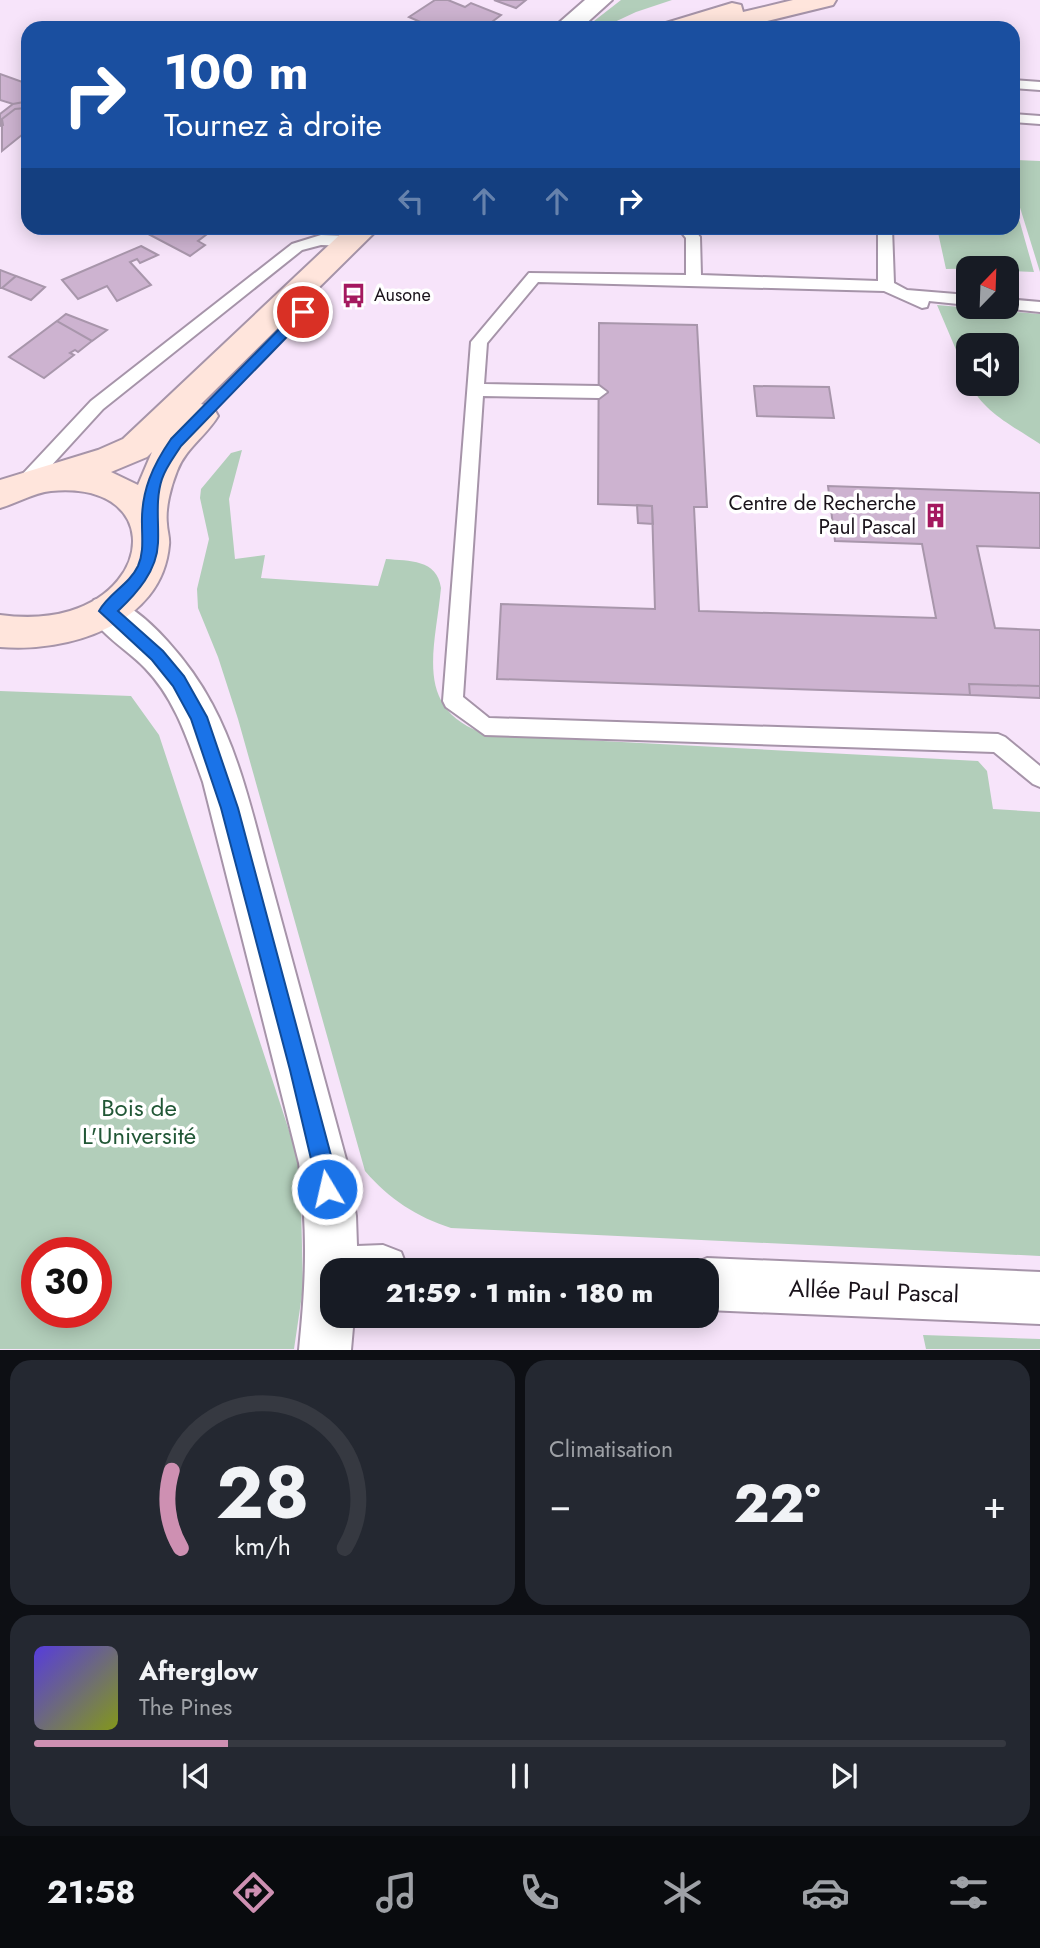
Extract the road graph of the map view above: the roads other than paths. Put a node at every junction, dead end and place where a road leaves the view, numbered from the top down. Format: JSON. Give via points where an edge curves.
{"nodes":[{"id":1,"x":600,"y":0,"type":"edge"},
{"id":2,"x":771,"y":0,"type":"edge"},
{"id":3,"x":824,"y":0,"type":"edge"},
{"id":4,"x":574,"y":21,"type":"edge"},
{"id":5,"x":699,"y":21,"type":"edge"},
{"id":6,"x":737,"y":21,"type":"edge"},
{"id":7,"x":1020,"y":85,"type":"edge"},
{"id":8,"x":1040,"y":86,"type":"edge"},
{"id":9,"x":1020,"y":119,"type":"edge"},
{"id":10,"x":1040,"y":120,"type":"edge"},
{"id":11,"x":351,"y":235,"type":"edge"},
{"id":12,"x":356,"y":235,"type":"edge"},
{"id":13,"x":380,"y":235,"type":"edge"},
{"id":14,"x":691,"y":235,"type":"edge"},
{"id":15,"x":885,"y":235,"type":"edge"},
{"id":16,"x":694,"y":280,"type":"junction"},
{"id":17,"x":886,"y":286,"type":"junction"},
{"id":18,"x":901,"y":293,"type":"junction"},
{"id":19,"x":956,"y":299,"type":"edge"},
{"id":20,"x":922,"y":303,"type":"dead end"},
{"id":21,"x":1019,"y":305,"type":"edge"},
{"id":22,"x":1040,"y":307,"type":"edge"},
{"id":23,"x":476,"y":390,"type":"junction"},
{"id":24,"x":599,"y":393,"type":"dead end"},
{"id":25,"x":24,"y":486,"type":"edge"},
{"id":26,"x":149,"y":522,"type":"junction"},
{"id":27,"x":107,"y":611,"type":"junction"},
{"id":28,"x":0,"y":631,"type":"edge"},
{"id":29,"x":1040,"y":778,"type":"edge"},
{"id":30,"x":332,"y":1258,"type":"edge"},
{"id":31,"x":719,"y":1285,"type":"edge"},
{"id":32,"x":1040,"y":1298,"type":"edge"},
{"id":33,"x":327,"y":1328,"type":"edge"},
{"id":34,"x":325,"y":1349,"type":"edge"}],
"edges":[{"from":1,"to":4,"type":"street"},
{"from":2,"to":5,"type":"main road"},
{"from":3,"to":6,"type":"main road"},
{"from":7,"to":8,"type":"lane"},
{"from":9,"to":10,"type":"lane"},
{"from":11,"to":25,"type":"lane","via":[[297,247],[97,405]]},
{"from":12,"to":25,"type":"main road","via":[[135,448]]},
{"from":13,"to":26,"type":"main road","via":[[176,442],[154,481]]},
{"from":14,"to":16,"type":"lane"},
{"from":15,"to":17,"type":"lane"},
{"from":16,"to":17,"type":"lane"},
{"from":16,"to":23,"type":"lane","via":[[534,277],[479,342]]},
{"from":17,"to":18,"type":"lane"},
{"from":18,"to":19,"type":"lane"},
{"from":18,"to":20,"type":"lane"},
{"from":21,"to":22,"type":"lane"},
{"from":23,"to":24,"type":"lane"},
{"from":23,"to":29,"type":"lane","via":[[453,701],[485,726],[998,743]]},
{"from":25,"to":26,"type":"main road","via":[[82,477],[112,485],[135,500]]},
{"from":26,"to":27,"type":"main road","via":[[151,544],[145,568]]},
{"from":27,"to":28,"type":"main road","via":[[50,634]]},
{"from":27,"to":30,"type":"street","via":[[158,656],[178,681],[199,717],[222,782],[323,1163]]},
{"from":31,"to":32,"type":"street","name":"Allée Paul Pascal"},
{"from":33,"to":34,"type":"street"}]}
